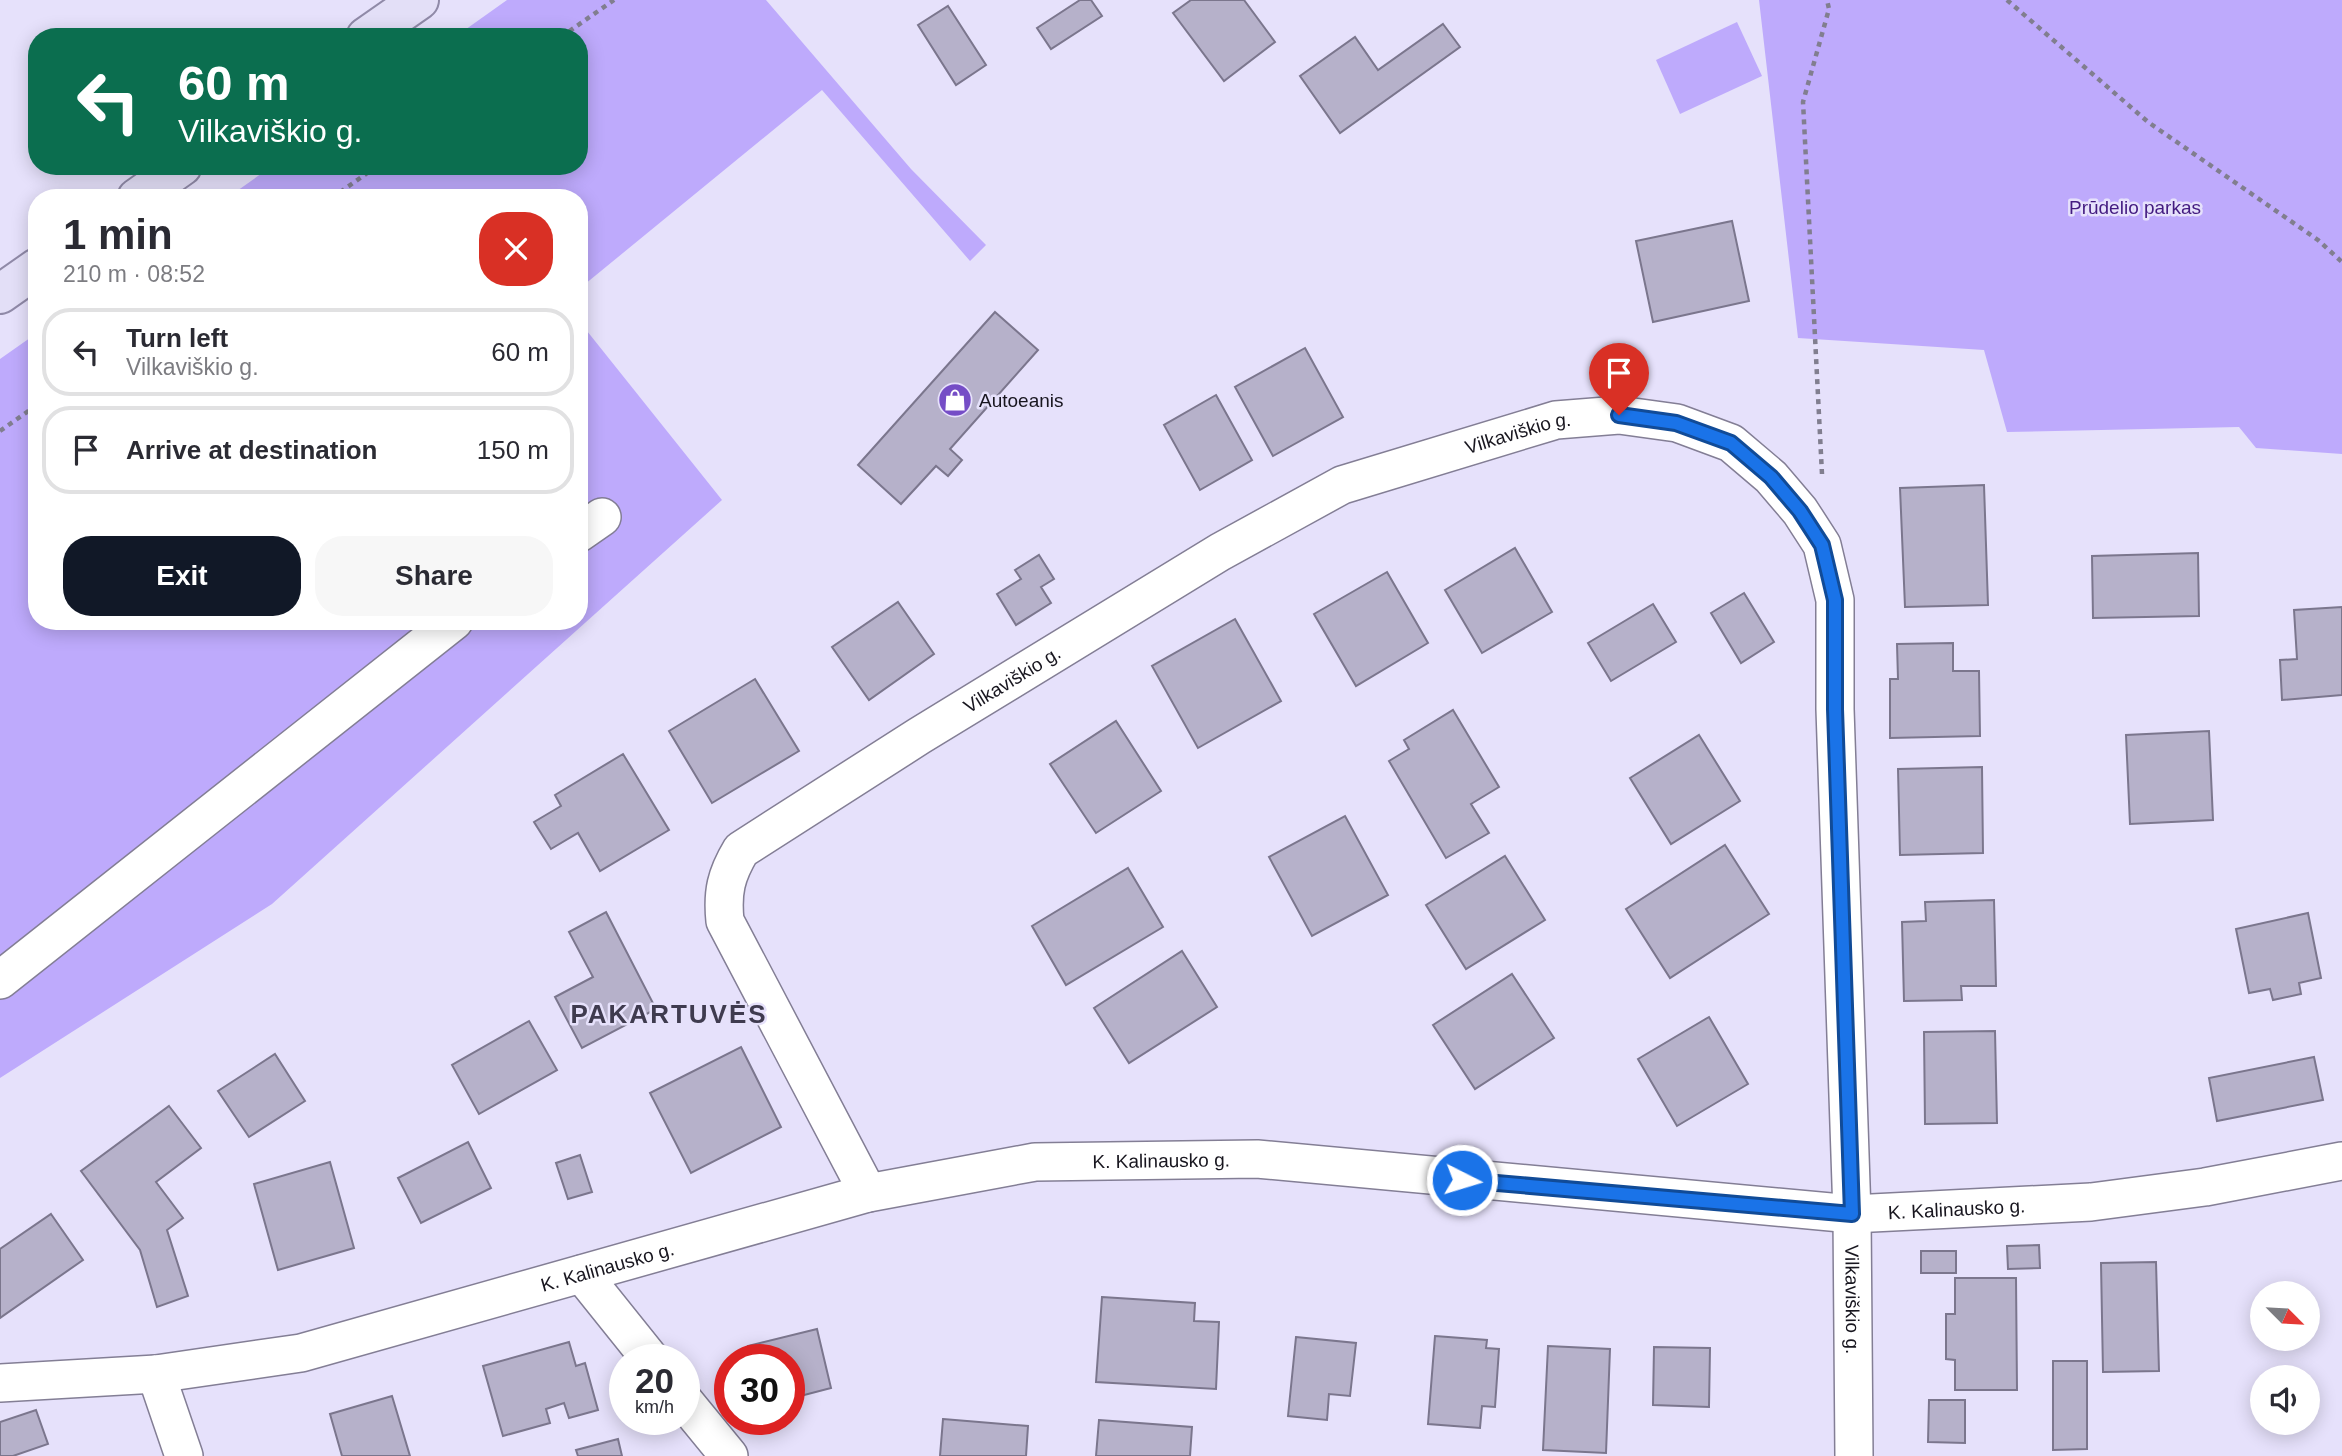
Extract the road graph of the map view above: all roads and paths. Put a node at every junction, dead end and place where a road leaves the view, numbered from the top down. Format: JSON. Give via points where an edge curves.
{"nodes":[{"id":1,"x":419,"y":0,"type":"edge"},
{"id":2,"x":614,"y":0,"type":"edge"},
{"id":3,"x":1827,"y":0,"type":"edge"},
{"id":4,"x":2007,"y":0,"type":"edge"},
{"id":5,"x":379,"y":28,"type":"edge"},
{"id":6,"x":574,"y":28,"type":"edge"},
{"id":7,"x":169,"y":175,"type":"edge"},
{"id":8,"x":364,"y":175,"type":"edge"},
{"id":9,"x":150,"y":189,"type":"edge"},
{"id":10,"x":345,"y":189,"type":"edge"},
{"id":11,"x":2342,"y":262,"type":"edge"},
{"id":12,"x":28,"y":274,"type":"edge"},
{"id":13,"x":0,"y":294,"type":"edge"},
{"id":14,"x":28,"y":411,"type":"edge"},
{"id":15,"x":0,"y":431,"type":"edge"},
{"id":16,"x":1822,"y":478,"type":"dead end"},
{"id":17,"x":443,"y":630,"type":"edge"},
{"id":18,"x":0,"y":980,"type":"edge"},
{"id":19,"x":2342,"y":1161,"type":"edge"},
{"id":20,"x":867,"y":1193,"type":"junction"},
{"id":21,"x":1852,"y":1214,"type":"junction"},
{"id":22,"x":582,"y":1275,"type":"junction"},
{"id":23,"x":638,"y":1344,"type":"edge"},
{"id":24,"x":156,"y":1374,"type":"junction"},
{"id":25,"x":0,"y":1383,"type":"edge"},
{"id":26,"x":700,"y":1421,"type":"edge"},
{"id":27,"x":184,"y":1456,"type":"edge"},
{"id":28,"x":729,"y":1456,"type":"edge"},
{"id":29,"x":1854,"y":1456,"type":"edge"}],
"edges":[{"from":1,"to":5,"type":"main road"},
{"from":2,"to":6,"type":"path"},
{"from":3,"to":16,"type":"path","via":[[1829,9],[1804,102]]},
{"from":4,"to":11,"type":"path","via":[[2148,122],[2318,240]]},
{"from":7,"to":9,"type":"main road"},
{"from":8,"to":10,"type":"path"},
{"from":12,"to":13,"type":"main road"},
{"from":14,"to":15,"type":"path"},
{"from":17,"to":18,"type":"street"},
{"from":19,"to":21,"type":"street","name":"K. Kalinausko g.","via":[[2205,1187],[2091,1202]]},
{"from":20,"to":21,"type":"street","name":"K. Kalinausko g.","via":[[1035,1162],[1256,1159]]},
{"from":20,"to":21,"type":"street","name":"Vilkaviškio g.","via":[[726,921],[722,894],[741,850],[1220,552],[1342,485],[1556,420],[1619,415],[1676,423],[1731,443],[1771,477],[1822,545],[1835,600]]},
{"from":20,"to":22,"type":"street","name":"K. Kalinausko g."},
{"from":21,"to":29,"type":"street","name":"Vilkaviškio g."},
{"from":22,"to":23,"type":"street"},
{"from":22,"to":24,"type":"street","name":"K. Kalinausko g.","via":[[301,1353]]},
{"from":24,"to":25,"type":"street","name":"K. Kalinausko g."},
{"from":24,"to":27,"type":"street"},
{"from":26,"to":28,"type":"street"}]}
